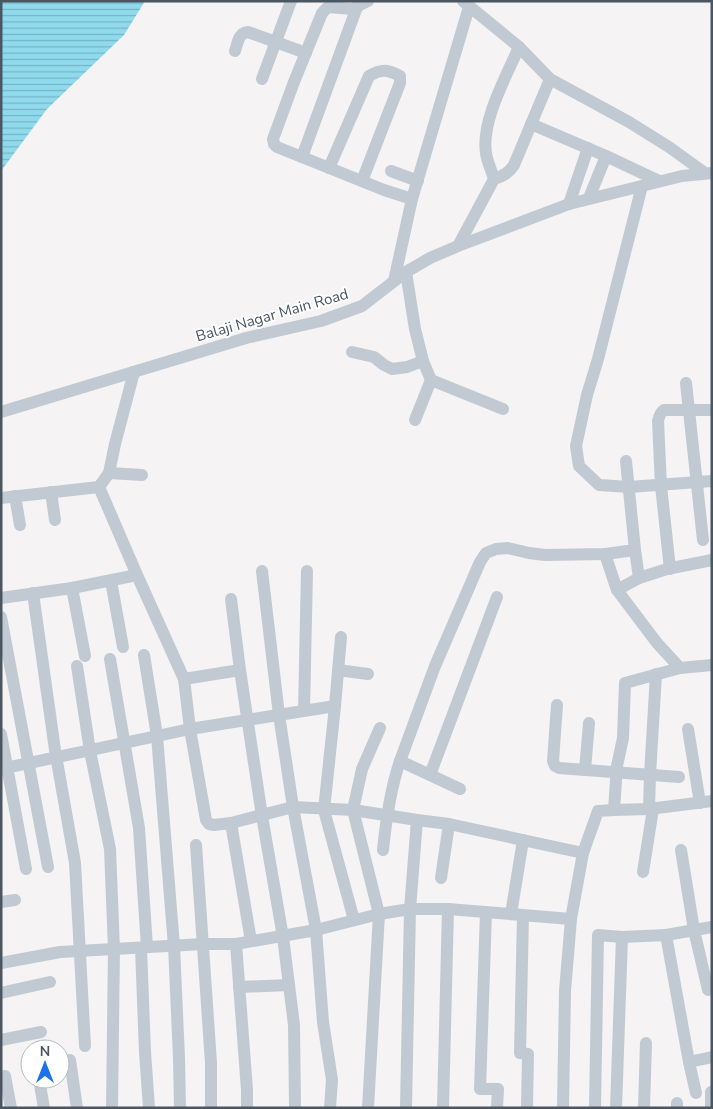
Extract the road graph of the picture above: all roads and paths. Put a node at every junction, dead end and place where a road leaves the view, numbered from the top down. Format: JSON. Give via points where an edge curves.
{"nodes":[{"id":1,"x":291,"y":1,"type":"edge"},
{"id":2,"x":368,"y":1,"type":"edge"},
{"id":3,"x":466,"y":4,"type":"edge"},
{"id":4,"x":357,"y":7,"type":"junction"},
{"id":5,"x":275,"y":42,"type":"junction"},
{"id":6,"x":519,"y":47,"type":"junction"},
{"id":7,"x":235,"y":51,"type":"dead end"},
{"id":8,"x":306,"y":53,"type":"junction"},
{"id":9,"x":262,"y":79,"type":"dead end"},
{"id":10,"x":550,"y":79,"type":"junction"},
{"id":11,"x":531,"y":124,"type":"junction"},
{"id":12,"x":588,"y":148,"type":"junction"},
{"id":13,"x":302,"y":156,"type":"junction"},
{"id":14,"x":606,"y":156,"type":"junction"},
{"id":15,"x":329,"y":168,"type":"junction"},
{"id":16,"x":391,"y":171,"type":"dead end"},
{"id":17,"x":709,"y":173,"type":"edge"},
{"id":18,"x":494,"y":179,"type":"junction"},
{"id":19,"x":362,"y":181,"type":"junction"},
{"id":20,"x":418,"y":181,"type":"junction"},
{"id":21,"x":659,"y":181,"type":"junction"},
{"id":22,"x":642,"y":186,"type":"junction"},
{"id":23,"x":589,"y":198,"type":"junction"},
{"id":24,"x":412,"y":199,"type":"junction"},
{"id":25,"x":569,"y":204,"type":"junction"},
{"id":26,"x":458,"y":246,"type":"junction"},
{"id":27,"x":406,"y":272,"type":"junction"},
{"id":28,"x":394,"y":281,"type":"junction"},
{"id":29,"x":352,"y":352,"type":"dead end"},
{"id":30,"x":423,"y":361,"type":"junction"},
{"id":31,"x":134,"y":372,"type":"junction"},
{"id":32,"x":431,"y":380,"type":"junction"},
{"id":33,"x":686,"y":383,"type":"dead end"},
{"id":34,"x":503,"y":410,"type":"dead end"},
{"id":35,"x":688,"y":410,"type":"junction"},
{"id":36,"x":712,"y":410,"type":"edge"},
{"id":37,"x":1,"y":412,"type":"edge"},
{"id":38,"x":415,"y":420,"type":"dead end"},
{"id":39,"x":626,"y":461,"type":"dead end"},
{"id":40,"x":109,"y":473,"type":"junction"},
{"id":41,"x":142,"y":475,"type":"dead end"},
{"id":42,"x":712,"y":481,"type":"edge"},
{"id":43,"x":696,"y":482,"type":"junction"},
{"id":44,"x":661,"y":486,"type":"junction"},
{"id":45,"x":99,"y":487,"type":"junction"},
{"id":46,"x":629,"y":487,"type":"junction"},
{"id":47,"x":51,"y":492,"type":"junction"},
{"id":48,"x":15,"y":496,"type":"junction"},
{"id":49,"x":1,"y":498,"type":"edge"},
{"id":50,"x":55,"y":520,"type":"dead end"},
{"id":51,"x":20,"y":525,"type":"dead end"},
{"id":52,"x":703,"y":540,"type":"dead end"},
{"id":53,"x":635,"y":550,"type":"junction"},
{"id":54,"x":605,"y":554,"type":"junction"},
{"id":55,"x":712,"y":560,"type":"edge"},
{"id":56,"x":670,"y":568,"type":"junction"},
{"id":57,"x":307,"y":571,"type":"dead end"},
{"id":58,"x":262,"y":572,"type":"dead end"},
{"id":59,"x":137,"y":576,"type":"junction"},
{"id":60,"x":638,"y":578,"type":"junction"},
{"id":61,"x":111,"y":581,"type":"junction"},
{"id":62,"x":72,"y":588,"type":"junction"},
{"id":63,"x":617,"y":590,"type":"junction"},
{"id":64,"x":33,"y":592,"type":"junction"},
{"id":65,"x":497,"y":597,"type":"dead end"},
{"id":66,"x":1,"y":598,"type":"edge"},
{"id":67,"x":231,"y":599,"type":"dead end"},
{"id":68,"x":1,"y":617,"type":"edge"},
{"id":69,"x":340,"y":637,"type":"dead end"},
{"id":70,"x":123,"y":647,"type":"dead end"},
{"id":71,"x":144,"y":655,"type":"dead end"},
{"id":72,"x":110,"y":660,"type":"dead end"},
{"id":73,"x":712,"y":665,"type":"edge"},
{"id":74,"x":680,"y":668,"type":"junction"},
{"id":75,"x":240,"y":670,"type":"junction"},
{"id":76,"x":338,"y":670,"type":"junction"},
{"id":77,"x":368,"y":674,"type":"dead end"},
{"id":78,"x":656,"y":674,"type":"junction"},
{"id":79,"x":184,"y":679,"type":"junction"},
{"id":80,"x":558,"y":705,"type":"dead end"},
{"id":81,"x":335,"y":706,"type":"junction"},
{"id":82,"x":304,"y":711,"type":"junction"},
{"id":83,"x":279,"y":716,"type":"junction"},
{"id":84,"x":248,"y":719,"type":"junction"},
{"id":85,"x":589,"y":723,"type":"dead end"},
{"id":86,"x":380,"y":728,"type":"dead end"},
{"id":87,"x":190,"y":729,"type":"junction"},
{"id":88,"x":688,"y":729,"type":"dead end"},
{"id":89,"x":1,"y":734,"type":"edge"},
{"id":90,"x":157,"y":736,"type":"junction"},
{"id":91,"x":124,"y":742,"type":"junction"},
{"id":92,"x":90,"y":751,"type":"junction"},
{"id":93,"x":57,"y":757,"type":"junction"},
{"id":94,"x":400,"y":762,"type":"junction"},
{"id":95,"x":29,"y":764,"type":"junction"},
{"id":96,"x":5,"y":768,"type":"edge"},
{"id":97,"x":585,"y":770,"type":"junction"},
{"id":98,"x":617,"y":773,"type":"junction"},
{"id":99,"x":430,"y":775,"type":"junction"},
{"id":100,"x":650,"y":775,"type":"junction"},
{"id":101,"x":679,"y":777,"type":"dead end"},
{"id":102,"x":460,"y":789,"type":"dead end"},
{"id":103,"x":706,"y":802,"type":"edge"},
{"id":104,"x":293,"y":807,"type":"junction"},
{"id":105,"x":651,"y":809,"type":"junction"},
{"id":106,"x":324,"y":810,"type":"junction"},
{"id":107,"x":353,"y":810,"type":"junction"},
{"id":108,"x":614,"y":810,"type":"junction"},
{"id":109,"x":387,"y":815,"type":"junction"},
{"id":110,"x":262,"y":816,"type":"junction"},
{"id":111,"x":417,"y":820,"type":"junction"},
{"id":112,"x":232,"y":823,"type":"junction"},
{"id":113,"x":449,"y":824,"type":"junction"},
{"id":114,"x":522,"y":840,"type":"junction"},
{"id":115,"x":196,"y":845,"type":"dead end"},
{"id":116,"x":383,"y":850,"type":"dead end"},
{"id":117,"x":680,"y":850,"type":"dead end"},
{"id":118,"x":583,"y":853,"type":"junction"},
{"id":119,"x":48,"y":867,"type":"dead end"},
{"id":120,"x":26,"y":869,"type":"dead end"},
{"id":121,"x":643,"y":872,"type":"dead end"},
{"id":122,"x":441,"y":878,"type":"dead end"},
{"id":123,"x":14,"y":900,"type":"dead end"},
{"id":124,"x":1,"y":902,"type":"edge"},
{"id":125,"x":448,"y":909,"type":"junction"},
{"id":126,"x":410,"y":910,"type":"junction"},
{"id":127,"x":486,"y":912,"type":"junction"},
{"id":128,"x":379,"y":914,"type":"junction"},
{"id":129,"x":517,"y":914,"type":"junction"},
{"id":130,"x":571,"y":919,"type":"junction"},
{"id":131,"x":354,"y":920,"type":"junction"},
{"id":132,"x":712,"y":927,"type":"edge"},
{"id":133,"x":316,"y":930,"type":"junction"},
{"id":134,"x":694,"y":930,"type":"junction"},
{"id":135,"x":666,"y":935,"type":"junction"},
{"id":136,"x":283,"y":937,"type":"junction"},
{"id":137,"x":622,"y":937,"type":"junction"},
{"id":138,"x":251,"y":941,"type":"junction"},
{"id":139,"x":203,"y":944,"type":"junction"},
{"id":140,"x":236,"y":944,"type":"junction"},
{"id":141,"x":174,"y":946,"type":"junction"},
{"id":142,"x":144,"y":948,"type":"junction"},
{"id":143,"x":114,"y":949,"type":"junction"},
{"id":144,"x":79,"y":951,"type":"junction"},
{"id":145,"x":1,"y":963,"type":"edge"},
{"id":146,"x":50,"y":982,"type":"dead end"},
{"id":147,"x":289,"y":985,"type":"junction"},
{"id":148,"x":239,"y":987,"type":"junction"},
{"id":149,"x":708,"y":990,"type":"dead end"},
{"id":150,"x":1,"y":993,"type":"edge"},
{"id":151,"x":41,"y":1032,"type":"dead end"},
{"id":152,"x":1,"y":1040,"type":"edge"},
{"id":153,"x":646,"y":1043,"type":"dead end"},
{"id":154,"x":84,"y":1046,"type":"dead end"},
{"id":155,"x":712,"y":1057,"type":"edge"},
{"id":156,"x":70,"y":1060,"type":"dead end"},
{"id":157,"x":689,"y":1062,"type":"junction"},
{"id":158,"x":5,"y":1076,"type":"dead end"},
{"id":159,"x":41,"y":1089,"type":"edge"},
{"id":160,"x":711,"y":1092,"type":"edge"},
{"id":161,"x":696,"y":1093,"type":"dead end"},
{"id":162,"x":10,"y":1108,"type":"edge"},
{"id":163,"x":44,"y":1108,"type":"edge"},
{"id":164,"x":77,"y":1108,"type":"edge"},
{"id":165,"x":112,"y":1108,"type":"edge"},
{"id":166,"x":148,"y":1108,"type":"edge"},
{"id":167,"x":180,"y":1108,"type":"edge"},
{"id":168,"x":211,"y":1108,"type":"edge"},
{"id":169,"x":247,"y":1108,"type":"edge"},
{"id":170,"x":295,"y":1108,"type":"edge"},
{"id":171,"x":330,"y":1108,"type":"edge"},
{"id":172,"x":368,"y":1108,"type":"edge"},
{"id":173,"x":406,"y":1108,"type":"edge"},
{"id":174,"x":443,"y":1108,"type":"edge"},
{"id":175,"x":497,"y":1108,"type":"edge"},
{"id":176,"x":528,"y":1108,"type":"edge"},
{"id":177,"x":563,"y":1108,"type":"edge"},
{"id":178,"x":595,"y":1108,"type":"edge"},
{"id":179,"x":616,"y":1108,"type":"edge"},
{"id":180,"x":644,"y":1108,"type":"edge"},
{"id":181,"x":711,"y":1108,"type":"edge"}],
"edges":[{"from":1,"to":5,"type":"street"},
{"from":2,"to":4,"type":"street"},
{"from":3,"to":6,"type":"street"},
{"from":3,"to":20,"type":"street"},
{"from":4,"to":8,"type":"street","via":[[352,10],[328,7],[322,13]]},
{"from":4,"to":13,"type":"street"},
{"from":5,"to":7,"type":"street","via":[[244,32]]},
{"from":5,"to":8,"type":"street"},
{"from":5,"to":9,"type":"street"},
{"from":6,"to":10,"type":"street"},
{"from":6,"to":18,"type":"street","via":[[486,133],[486,154]]},
{"from":8,"to":13,"type":"street","via":[[273,140],[277,147]]},
{"from":10,"to":11,"type":"street"},
{"from":10,"to":17,"type":"street","via":[[670,146]]},
{"from":11,"to":12,"type":"street"},
{"from":11,"to":18,"type":"street","via":[[511,170]]},
{"from":12,"to":14,"type":"street"},
{"from":12,"to":25,"type":"street"},
{"from":13,"to":15,"type":"street"},
{"from":14,"to":21,"type":"street"},
{"from":14,"to":23,"type":"street"},
{"from":15,"to":19,"type":"street"},
{"from":15,"to":19,"type":"street","via":[[368,76],[383,70],[392,72],[400,76],[400,83]]},
{"from":16,"to":20,"type":"street"},
{"from":17,"to":21,"type":"street","name":"Balaji Nagar Main Road"},
{"from":18,"to":26,"type":"street"},
{"from":19,"to":24,"type":"street"},
{"from":20,"to":24,"type":"street"},
{"from":21,"to":22,"type":"street","name":"Balaji Nagar Main Road"},
{"from":22,"to":23,"type":"street","name":"Balaji Nagar Main Road"},
{"from":22,"to":46,"type":"street","via":[[576,446],[579,466],[599,485]]},
{"from":23,"to":25,"type":"street","name":"Balaji Nagar Main Road"},
{"from":24,"to":28,"type":"street"},
{"from":25,"to":26,"type":"street","name":"Balaji Nagar Main Road"},
{"from":26,"to":27,"type":"street","name":"Balaji Nagar Main Road"},
{"from":27,"to":28,"type":"street","name":"Balaji Nagar Main Road"},
{"from":27,"to":30,"type":"street"},
{"from":28,"to":31,"type":"street","name":"Balaji Nagar Main Road","via":[[362,306],[321,321],[246,338]]},
{"from":29,"to":30,"type":"street","via":[[374,357],[392,369],[407,368]]},
{"from":30,"to":32,"type":"street"},
{"from":31,"to":37,"type":"street","name":"Balaji Nagar Main Road"},
{"from":31,"to":40,"type":"street"},
{"from":32,"to":34,"type":"street"},
{"from":32,"to":38,"type":"street"},
{"from":33,"to":35,"type":"street"},
{"from":35,"to":36,"type":"street"},
{"from":35,"to":43,"type":"street"},
{"from":35,"to":44,"type":"street","via":[[664,410],[659,416]]},
{"from":39,"to":46,"type":"street"},
{"from":40,"to":41,"type":"street"},
{"from":40,"to":45,"type":"street"},
{"from":42,"to":43,"type":"street"},
{"from":43,"to":44,"type":"street"},
{"from":43,"to":52,"type":"street"},
{"from":44,"to":46,"type":"street"},
{"from":44,"to":56,"type":"street"},
{"from":45,"to":47,"type":"street"},
{"from":45,"to":59,"type":"street"},
{"from":46,"to":53,"type":"street"},
{"from":47,"to":48,"type":"street"},
{"from":47,"to":50,"type":"street"},
{"from":48,"to":49,"type":"street"},
{"from":48,"to":51,"type":"street"},
{"from":53,"to":54,"type":"street"},
{"from":53,"to":60,"type":"street"},
{"from":54,"to":63,"type":"street"},
{"from":54,"to":94,"type":"street","via":[[545,555],[508,548],[486,553],[435,666]]},
{"from":55,"to":56,"type":"street"},
{"from":56,"to":60,"type":"street"},
{"from":57,"to":82,"type":"street"},
{"from":58,"to":83,"type":"street"},
{"from":59,"to":61,"type":"street"},
{"from":59,"to":79,"type":"street"},
{"from":60,"to":63,"type":"street"},
{"from":61,"to":62,"type":"street"},
{"from":61,"to":70,"type":"street"},
{"from":62,"to":64,"type":"street"},
{"from":62,"to":92,"type":"street"},
{"from":63,"to":74,"type":"street"},
{"from":64,"to":66,"type":"street"},
{"from":64,"to":93,"type":"street"},
{"from":65,"to":99,"type":"street"},
{"from":67,"to":75,"type":"street"},
{"from":68,"to":95,"type":"street"},
{"from":69,"to":76,"type":"street"},
{"from":71,"to":90,"type":"street"},
{"from":72,"to":91,"type":"street"},
{"from":73,"to":74,"type":"street"},
{"from":74,"to":78,"type":"street"},
{"from":75,"to":79,"type":"street"},
{"from":75,"to":84,"type":"street"},
{"from":76,"to":77,"type":"street"},
{"from":76,"to":81,"type":"street"},
{"from":78,"to":98,"type":"street","via":[[625,683],[623,738]]},
{"from":78,"to":100,"type":"street"},
{"from":79,"to":87,"type":"street"},
{"from":80,"to":97,"type":"street","via":[[553,762],[559,768]]},
{"from":81,"to":82,"type":"street"},
{"from":81,"to":106,"type":"street"},
{"from":82,"to":83,"type":"street"},
{"from":83,"to":84,"type":"street"},
{"from":83,"to":104,"type":"street"},
{"from":84,"to":87,"type":"street"},
{"from":84,"to":110,"type":"street"},
{"from":85,"to":97,"type":"street"},
{"from":86,"to":107,"type":"street","via":[[362,769]]},
{"from":87,"to":90,"type":"street"},
{"from":87,"to":112,"type":"street","via":[[206,820],[214,825]]},
{"from":88,"to":103,"type":"street"},
{"from":89,"to":96,"type":"street"},
{"from":90,"to":91,"type":"street"},
{"from":90,"to":141,"type":"street"},
{"from":91,"to":92,"type":"street"},
{"from":91,"to":142,"type":"street","via":[[139,828]]},
{"from":92,"to":93,"type":"street"},
{"from":92,"to":143,"type":"street","via":[[110,850]]},
{"from":93,"to":95,"type":"street"},
{"from":93,"to":144,"type":"street","via":[[75,863]]},
{"from":94,"to":99,"type":"street"},
{"from":94,"to":109,"type":"street"},
{"from":95,"to":96,"type":"street"},
{"from":95,"to":119,"type":"street"},
{"from":96,"to":120,"type":"street"},
{"from":97,"to":98,"type":"street"},
{"from":98,"to":100,"type":"street"},
{"from":98,"to":108,"type":"street"},
{"from":99,"to":102,"type":"street"},
{"from":100,"to":101,"type":"street"},
{"from":100,"to":105,"type":"street"},
{"from":103,"to":105,"type":"street"},
{"from":104,"to":106,"type":"street"},
{"from":104,"to":110,"type":"street"},
{"from":104,"to":133,"type":"street"},
{"from":105,"to":108,"type":"street"},
{"from":105,"to":121,"type":"street"},
{"from":106,"to":107,"type":"street"},
{"from":106,"to":131,"type":"street"},
{"from":107,"to":109,"type":"street"},
{"from":107,"to":128,"type":"street"},
{"from":108,"to":118,"type":"street","via":[[598,811]]},
{"from":109,"to":111,"type":"street"},
{"from":109,"to":116,"type":"street"},
{"from":110,"to":112,"type":"street"},
{"from":110,"to":136,"type":"street"},
{"from":111,"to":113,"type":"street"},
{"from":111,"to":126,"type":"street"},
{"from":112,"to":138,"type":"street"},
{"from":113,"to":114,"type":"street"},
{"from":113,"to":122,"type":"street"},
{"from":114,"to":118,"type":"street"},
{"from":114,"to":129,"type":"street"},
{"from":115,"to":139,"type":"street"},
{"from":117,"to":134,"type":"street"},
{"from":118,"to":130,"type":"street"},
{"from":123,"to":124,"type":"street"},
{"from":125,"to":126,"type":"street"},
{"from":125,"to":127,"type":"street"},
{"from":125,"to":174,"type":"street"},
{"from":126,"to":128,"type":"street"},
{"from":126,"to":173,"type":"street"},
{"from":127,"to":129,"type":"street"},
{"from":127,"to":175,"type":"street","via":[[480,1089],[498,1090]]},
{"from":128,"to":131,"type":"street"},
{"from":128,"to":172,"type":"street"},
{"from":129,"to":130,"type":"street"},
{"from":129,"to":176,"type":"street","via":[[520,1053],[528,1054]]},
{"from":130,"to":177,"type":"street","via":[[565,990]]},
{"from":131,"to":133,"type":"street"},
{"from":132,"to":134,"type":"street"},
{"from":133,"to":136,"type":"street"},
{"from":133,"to":171,"type":"street","via":[[323,1022],[332,1080]]},
{"from":134,"to":135,"type":"street"},
{"from":134,"to":149,"type":"street"},
{"from":135,"to":137,"type":"street"},
{"from":135,"to":157,"type":"street"},
{"from":136,"to":138,"type":"street"},
{"from":136,"to":147,"type":"street"},
{"from":137,"to":178,"type":"street","via":[[598,935]]},
{"from":137,"to":179,"type":"street"},
{"from":138,"to":140,"type":"street"},
{"from":139,"to":140,"type":"street"},
{"from":139,"to":141,"type":"street"},
{"from":139,"to":168,"type":"street"},
{"from":140,"to":148,"type":"street"},
{"from":141,"to":142,"type":"street"},
{"from":141,"to":167,"type":"street"},
{"from":142,"to":143,"type":"street"},
{"from":142,"to":166,"type":"street"},
{"from":143,"to":144,"type":"street"},
{"from":143,"to":165,"type":"street"},
{"from":144,"to":145,"type":"street"},
{"from":144,"to":154,"type":"street"},
{"from":146,"to":150,"type":"street"},
{"from":147,"to":148,"type":"street"},
{"from":147,"to":170,"type":"street","via":[[294,1025]]},
{"from":148,"to":169,"type":"street"},
{"from":151,"to":152,"type":"street"},
{"from":153,"to":180,"type":"street"},
{"from":155,"to":157,"type":"street"},
{"from":156,"to":164,"type":"street"},
{"from":157,"to":161,"type":"street"},
{"from":158,"to":162,"type":"street"},
{"from":159,"to":163,"type":"street"},
{"from":160,"to":181,"type":"street"}]}
